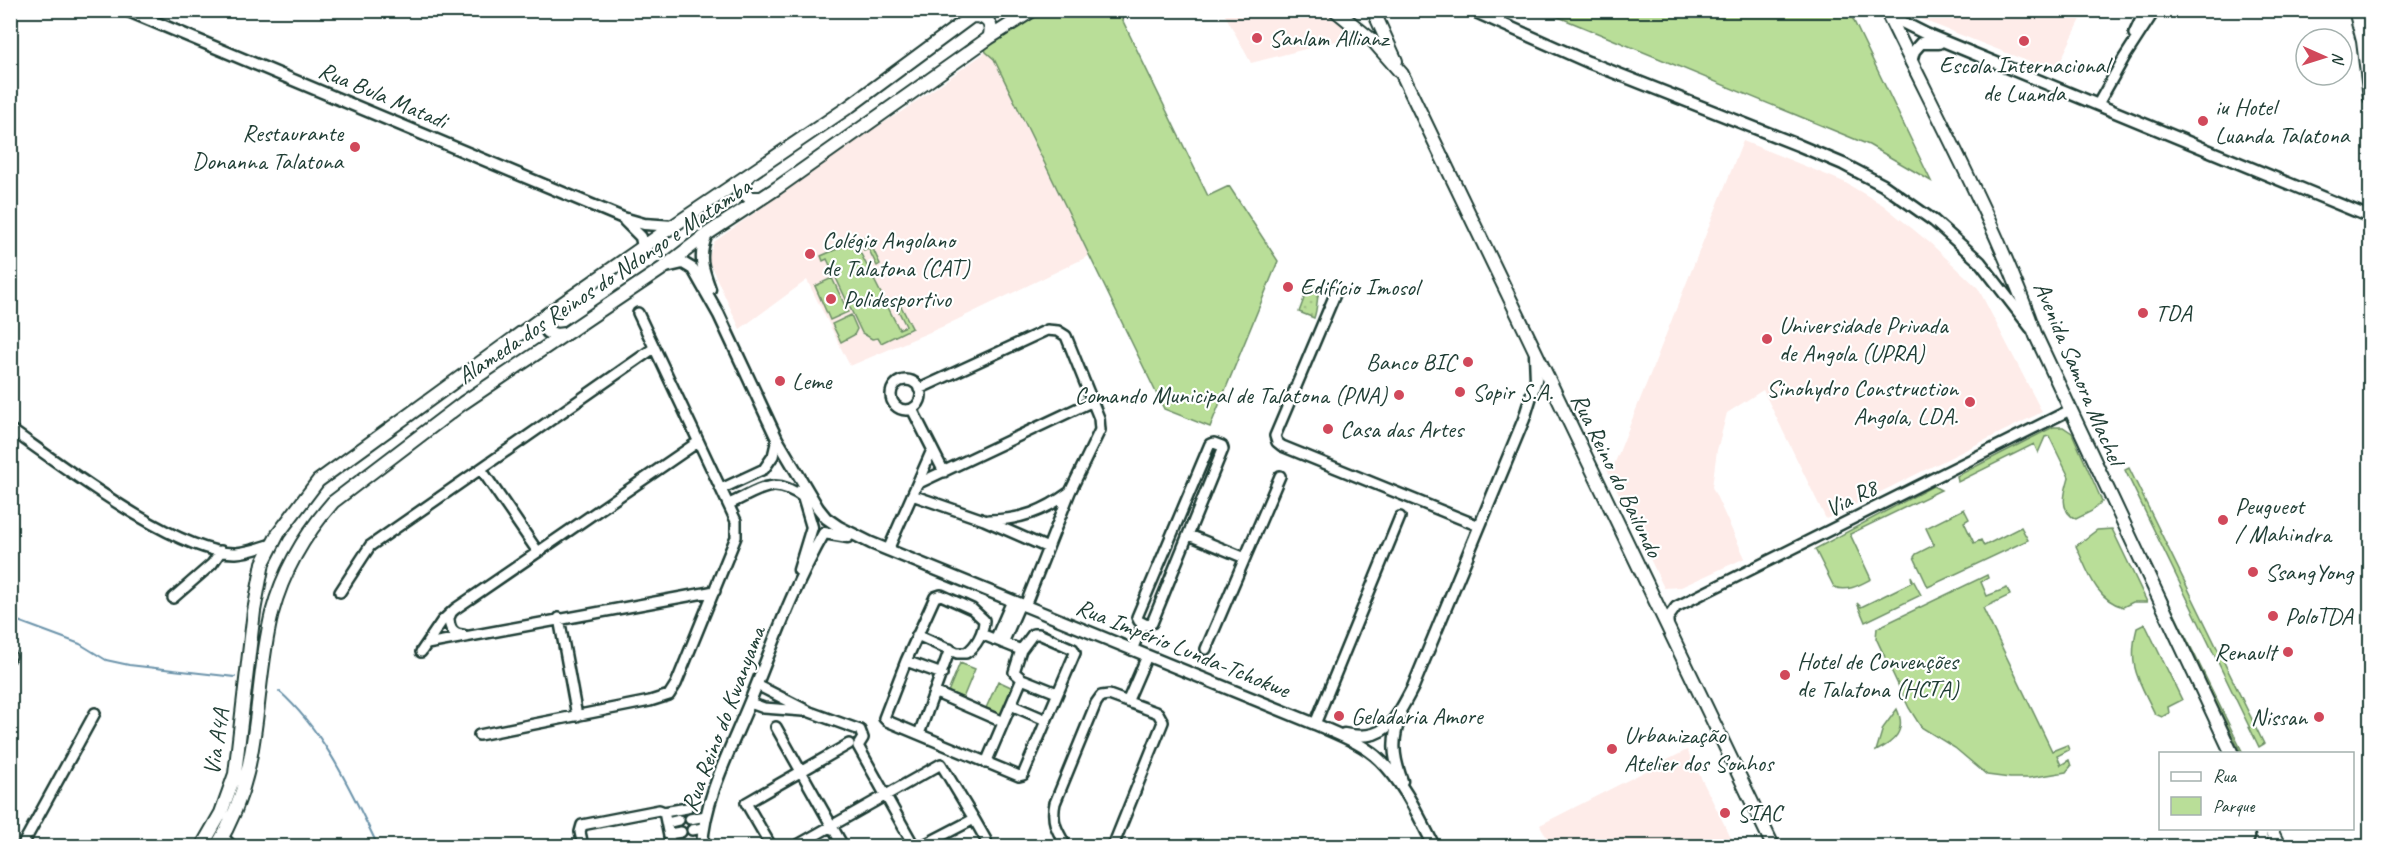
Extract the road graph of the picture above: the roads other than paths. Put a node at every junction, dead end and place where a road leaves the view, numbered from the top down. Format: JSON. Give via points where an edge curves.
{"nodes":[{"id":1,"x":126,"y":10,"type":"edge"},
{"id":2,"x":1033,"y":10,"type":"edge"},
{"id":3,"x":1335,"y":10,"type":"edge"},
{"id":4,"x":1373,"y":10,"type":"edge"},
{"id":5,"x":1471,"y":10,"type":"edge"},
{"id":6,"x":1886,"y":10,"type":"edge"},
{"id":7,"x":1891,"y":10,"type":"edge"},
{"id":8,"x":2145,"y":10,"type":"edge"},
{"id":9,"x":2155,"y":10,"type":"edge"},
{"id":10,"x":2355,"y":10,"type":"edge"},
{"id":11,"x":976,"y":13,"type":"edge"},
{"id":12,"x":989,"y":38,"type":"junction"},
{"id":13,"x":1952,"y":44,"type":"junction"},
{"id":14,"x":2367,"y":44,"type":"edge"},
{"id":15,"x":2124,"y":58,"type":"junction"},
{"id":16,"x":1911,"y":62,"type":"junction"},
{"id":17,"x":1402,"y":74,"type":"junction"},
{"id":18,"x":2369,"y":81,"type":"edge"},
{"id":19,"x":2370,"y":98,"type":"edge"},
{"id":20,"x":2097,"y":104,"type":"junction"},
{"id":21,"x":750,"y":174,"type":"junction"},
{"id":22,"x":762,"y":198,"type":"junction"},
{"id":23,"x":2370,"y":217,"type":"edge"},
{"id":24,"x":623,"y":218,"type":"junction"},
{"id":25,"x":673,"y":226,"type":"junction"},
{"id":26,"x":707,"y":234,"type":"junction"},
{"id":27,"x":644,"y":247,"type":"junction"},
{"id":28,"x":663,"y":268,"type":"junction"},
{"id":29,"x":1336,"y":292,"type":"dead end"},
{"id":30,"x":550,"y":312,"type":"junction"},
{"id":31,"x":638,"y":313,"type":"dead end"},
{"id":32,"x":719,"y":315,"type":"junction"},
{"id":33,"x":565,"y":334,"type":"junction"},
{"id":34,"x":2036,"y":336,"type":"junction"},
{"id":35,"x":1531,"y":344,"type":"junction"},
{"id":36,"x":654,"y":348,"type":"junction"},
{"id":37,"x":920,"y":389,"type":"junction"},
{"id":38,"x":1093,"y":401,"type":"junction"},
{"id":39,"x":912,"y":409,"type":"junction"},
{"id":40,"x":2070,"y":410,"type":"junction"},
{"id":41,"x":10,"y":429,"type":"edge"},
{"id":42,"x":777,"y":439,"type":"junction"},
{"id":43,"x":698,"y":442,"type":"junction"},
{"id":44,"x":932,"y":450,"type":"junction"},
{"id":45,"x":791,"y":465,"type":"junction"},
{"id":46,"x":481,"y":469,"type":"junction"},
{"id":47,"x":764,"y":469,"type":"junction"},
{"id":48,"x":944,"y":472,"type":"junction"},
{"id":49,"x":1280,"y":476,"type":"dead end"},
{"id":50,"x":318,"y":481,"type":"junction"},
{"id":51,"x":771,"y":484,"type":"junction"},
{"id":52,"x":917,"y":484,"type":"junction"},
{"id":53,"x":721,"y":489,"type":"junction"},
{"id":54,"x":1070,"y":492,"type":"junction"},
{"id":55,"x":912,"y":495,"type":"junction"},
{"id":56,"x":804,"y":498,"type":"junction"},
{"id":57,"x":333,"y":502,"type":"junction"},
{"id":58,"x":729,"y":504,"type":"junction"},
{"id":59,"x":1400,"y":517,"type":"dead end"},
{"id":60,"x":826,"y":518,"type":"junction"},
{"id":61,"x":984,"y":520,"type":"junction"},
{"id":62,"x":1479,"y":526,"type":"junction"},
{"id":63,"x":812,"y":527,"type":"junction"},
{"id":64,"x":824,"y":533,"type":"junction"},
{"id":65,"x":1189,"y":535,"type":"junction"},
{"id":66,"x":871,"y":543,"type":"junction"},
{"id":67,"x":272,"y":544,"type":"junction"},
{"id":68,"x":1048,"y":548,"type":"junction"},
{"id":69,"x":888,"y":550,"type":"junction"},
{"id":70,"x":221,"y":551,"type":"junction"},
{"id":71,"x":538,"y":552,"type":"junction"},
{"id":72,"x":1245,"y":558,"type":"junction"},
{"id":73,"x":715,"y":591,"type":"junction"},
{"id":74,"x":340,"y":592,"type":"dead end"},
{"id":75,"x":173,"y":598,"type":"dead end"},
{"id":76,"x":1019,"y":604,"type":"junction"},
{"id":77,"x":788,"y":608,"type":"junction"},
{"id":78,"x":455,"y":609,"type":"junction"},
{"id":79,"x":559,"y":618,"type":"junction"},
{"id":80,"x":1143,"y":623,"type":"junction"},
{"id":81,"x":981,"y":634,"type":"junction"},
{"id":82,"x":1670,"y":634,"type":"junction"},
{"id":83,"x":466,"y":635,"type":"junction"},
{"id":84,"x":917,"y":635,"type":"junction"},
{"id":85,"x":250,"y":638,"type":"joint"},
{"id":86,"x":999,"y":641,"type":"junction"},
{"id":87,"x":951,"y":649,"type":"junction"},
{"id":88,"x":1206,"y":649,"type":"dead end"},
{"id":89,"x":1021,"y":650,"type":"junction"},
{"id":90,"x":1132,"y":650,"type":"junction"},
{"id":91,"x":1148,"y":656,"type":"junction"},
{"id":92,"x":906,"y":660,"type":"junction"},
{"id":93,"x":942,"y":674,"type":"junction"},
{"id":94,"x":1022,"y":679,"type":"junction"},
{"id":95,"x":757,"y":685,"type":"junction"},
{"id":96,"x":1413,"y":687,"type":"junction"},
{"id":97,"x":770,"y":691,"type":"junction"},
{"id":98,"x":934,"y":692,"type":"junction"},
{"id":99,"x":1057,"y":693,"type":"junction"},
{"id":100,"x":1128,"y":700,"type":"junction"},
{"id":101,"x":750,"y":703,"type":"junction"},
{"id":102,"x":1011,"y":705,"type":"junction"},
{"id":103,"x":764,"y":708,"type":"junction"},
{"id":104,"x":94,"y":712,"type":"dead end"},
{"id":105,"x":810,"y":712,"type":"junction"},
{"id":106,"x":578,"y":716,"type":"junction"},
{"id":107,"x":1046,"y":720,"type":"junction"},
{"id":108,"x":1003,"y":722,"type":"junction"},
{"id":109,"x":1315,"y":724,"type":"junction"},
{"id":110,"x":776,"y":727,"type":"dead end"},
{"id":111,"x":1329,"y":730,"type":"junction"},
{"id":112,"x":919,"y":734,"type":"junction"},
{"id":113,"x":479,"y":735,"type":"dead end"},
{"id":114,"x":854,"y":738,"type":"junction"},
{"id":115,"x":2232,"y":752,"type":"edge"},
{"id":116,"x":986,"y":763,"type":"junction"},
{"id":117,"x":801,"y":772,"type":"junction"},
{"id":118,"x":886,"y":794,"type":"junction"},
{"id":119,"x":687,"y":808,"type":"dead end"},
{"id":120,"x":1415,"y":808,"type":"junction"},
{"id":121,"x":664,"y":812,"type":"junction"},
{"id":122,"x":706,"y":816,"type":"junction"},
{"id":123,"x":690,"y":819,"type":"dead end"},
{"id":124,"x":974,"y":819,"type":"junction"},
{"id":125,"x":679,"y":820,"type":"dead end"},
{"id":126,"x":667,"y":822,"type":"junction"},
{"id":127,"x":831,"y":826,"type":"junction"},
{"id":128,"x":2260,"y":830,"type":"edge"},
{"id":129,"x":2271,"y":830,"type":"edge"},
{"id":130,"x":681,"y":832,"type":"dead end"},
{"id":131,"x":669,"y":834,"type":"junction"},
{"id":132,"x":986,"y":840,"type":"dead end"},
{"id":133,"x":220,"y":842,"type":"edge"},
{"id":134,"x":22,"y":846,"type":"edge"},
{"id":135,"x":202,"y":846,"type":"edge"},
{"id":136,"x":232,"y":846,"type":"edge"},
{"id":137,"x":583,"y":846,"type":"edge"},
{"id":138,"x":665,"y":846,"type":"edge"},
{"id":139,"x":702,"y":846,"type":"edge"},
{"id":140,"x":771,"y":846,"type":"edge"},
{"id":141,"x":796,"y":846,"type":"edge"},
{"id":142,"x":843,"y":846,"type":"edge"},
{"id":143,"x":914,"y":846,"type":"edge"},
{"id":144,"x":922,"y":846,"type":"edge"},
{"id":145,"x":1066,"y":846,"type":"edge"},
{"id":146,"x":1113,"y":846,"type":"edge"},
{"id":147,"x":1434,"y":846,"type":"edge"},
{"id":148,"x":1773,"y":846,"type":"edge"},
{"id":149,"x":2259,"y":846,"type":"edge"},
{"id":150,"x":2278,"y":846,"type":"edge"}],
"edges":[{"from":1,"to":24,"type":"street","name":"Rua Bula Matadi"},
{"from":2,"to":12,"type":"main road","name":"Alameda dos Reinos do Ndongo e Matamba"},
{"from":3,"to":17,"type":"main road","name":"Rua Reino do Bailundo","via":[[1373,40]]},
{"from":4,"to":17,"type":"main road"},
{"from":5,"to":34,"type":"street","via":[[1588,62],[1843,164],[1883,185],[1934,221],[1980,262]]},
{"from":6,"to":16,"type":"main road","name":"Avenida Samora Machel"},
{"from":7,"to":13,"type":"street","via":[[1900,21]]},
{"from":8,"to":15,"type":"street"},
{"from":9,"to":15,"type":"street"},
{"from":10,"to":14,"type":"main road"},
{"from":11,"to":12,"type":"main road","via":[[990,22]]},
{"from":11,"to":21,"type":"main road","name":"Alameda dos Reinos do Ndongo e Matamba"},
{"from":12,"to":22,"type":"main road","name":"Alameda dos Reinos do Ndongo e Matamba"},
{"from":13,"to":16,"type":"street","via":[[1921,43]]},
{"from":13,"to":20,"type":"street"},
{"from":14,"to":18,"type":"main road"},
{"from":15,"to":20,"type":"street"},
{"from":16,"to":34,"type":"main road","name":"Avenida Samora Machel","via":[[1999,242]]},
{"from":17,"to":35,"type":"main road","name":"Rua Reino do Bailundo"},
{"from":18,"to":19,"type":"main road"},
{"from":20,"to":23,"type":"street"},
{"from":21,"to":22,"type":"main road","via":[[744,183],[744,193],[750,198]]},
{"from":21,"to":25,"type":"main road","name":"Alameda dos Reinos do Ndongo e Matamba"},
{"from":22,"to":26,"type":"main road","name":"Alameda dos Reinos do Ndongo e Matamba"},
{"from":24,"to":25,"type":"street","name":"Rua Bula Matadi"},
{"from":24,"to":27,"type":"street","name":"Rua Bula Matadi","via":[[641,237]]},
{"from":25,"to":27,"type":"main road","name":"Alameda dos Reinos do Ndongo e Matamba"},
{"from":26,"to":28,"type":"main road","name":"Alameda dos Reinos do Ndongo e Matamba"},
{"from":26,"to":32,"type":"street","name":"Rua Império Lunda-Tchokwe","via":[[701,259]]},
{"from":27,"to":30,"type":"main road","name":"Alameda dos Reinos do Ndongo e Matamba"},
{"from":28,"to":32,"type":"street","name":"Rua Império Lunda-Tchokwe","via":[[683,263],[693,269]]},
{"from":28,"to":33,"type":"main road","name":"Alameda dos Reinos do Ndongo e Matamba"},
{"from":29,"to":62,"type":"street","via":[[1275,436],[1277,442]]},
{"from":30,"to":33,"type":"main road","via":[[546,321],[548,332]]},
{"from":30,"to":50,"type":"main road","name":"Alameda dos Reinos do Ndongo e Matamba"},
{"from":31,"to":36,"type":"street"},
{"from":32,"to":42,"type":"street","name":"Rua Império Lunda-Tchokwe"},
{"from":33,"to":57,"type":"main road","name":"Alameda dos Reinos do Ndongo e Matamba","via":[[463,404]]},
{"from":34,"to":40,"type":"main road","name":"Avenida Samora Machel"},
{"from":35,"to":62,"type":"street","via":[[1536,369],[1534,390]]},
{"from":35,"to":82,"type":"main road","name":"Rua Reino do Bailundo"},
{"from":36,"to":43,"type":"street"},
{"from":36,"to":46,"type":"street"},
{"from":37,"to":38,"type":"street","via":[[1047,330],[1066,336]]},
{"from":37,"to":39,"type":"street","via":[[921,400]]},
{"from":37,"to":39,"type":"street","via":[[903,381],[892,391],[897,407]]},
{"from":38,"to":48,"type":"street"},
{"from":38,"to":54,"type":"street","via":[[1100,430]]},
{"from":39,"to":44,"type":"street"},
{"from":40,"to":82,"type":"street","name":"Via R8","via":[[1676,607],[1668,618]]},
{"from":40,"to":115,"type":"main road","name":"Avenida Samora Machel"},
{"from":41,"to":70,"type":"street","via":[[91,486],[176,537]]},
{"from":42,"to":45,"type":"street","name":"Rua Império Lunda-Tchokwe"},
{"from":42,"to":47,"type":"street","via":[[774,456]]},
{"from":43,"to":53,"type":"street"},
{"from":43,"to":71,"type":"street"},
{"from":44,"to":48,"type":"street"},
{"from":44,"to":52,"type":"street"},
{"from":45,"to":56,"type":"street","name":"Rua Império Lunda-Tchokwe"},
{"from":45,"to":60,"type":"street","name":"Rua Império Lunda-Tchokwe"},
{"from":46,"to":71,"type":"street"},
{"from":46,"to":74,"type":"street","via":[[370,546]]},
{"from":47,"to":51,"type":"street"},
{"from":47,"to":53,"type":"street"},
{"from":48,"to":52,"type":"street"},
{"from":49,"to":72,"type":"street"},
{"from":50,"to":57,"type":"main road","via":[[316,496]]},
{"from":50,"to":67,"type":"main road","name":"Alameda dos Reinos do Ndongo e Matamba"},
{"from":51,"to":56,"type":"street"},
{"from":51,"to":58,"type":"street"},
{"from":52,"to":55,"type":"street"},
{"from":53,"to":58,"type":"street"},
{"from":54,"to":61,"type":"street","via":[[1050,507],[1023,517]]},
{"from":54,"to":68,"type":"street"},
{"from":55,"to":61,"type":"street"},
{"from":55,"to":69,"type":"street"},
{"from":56,"to":63,"type":"street","name":"Rua Império Lunda-Tchokwe"},
{"from":57,"to":133,"type":"main road","name":"Alameda dos Reinos do Ndongo e Matamba","via":[[317,520],[287,572],[275,606],[247,779]]},
{"from":58,"to":73,"type":"street","via":[[736,521],[736,537]]},
{"from":59,"to":109,"type":"street"},
{"from":60,"to":63,"type":"street","via":[[818,517]]},
{"from":60,"to":64,"type":"street","via":[[829,527]]},
{"from":60,"to":66,"type":"street","name":"Rua Império Lunda-Tchokwe"},
{"from":61,"to":68,"type":"street"},
{"from":62,"to":96,"type":"street"},
{"from":63,"to":64,"type":"street","name":"Rua Império Lunda-Tchokwe"},
{"from":63,"to":77,"type":"street","name":"Rua Reino do Kwanyama"},
{"from":64,"to":66,"type":"street","name":"Rua Império Lunda-Tchokwe"},
{"from":64,"to":77,"type":"street","name":"Rua Reino do Kwanyama"},
{"from":65,"to":72,"type":"street"},
{"from":65,"to":80,"type":"street","via":[[1152,623]]},
{"from":65,"to":80,"type":"street","via":[[1223,449],[1214,443],[1210,444],[1137,617]]},
{"from":66,"to":69,"type":"street","name":"Rua Império Lunda-Tchokwe"},
{"from":67,"to":70,"type":"street","via":[[251,551]]},
{"from":67,"to":85,"type":"main road","name":"Alameda dos Reinos do Ndongo e Matamba","via":[[257,587]]},
{"from":68,"to":76,"type":"street"},
{"from":69,"to":76,"type":"street","name":"Rua Império Lunda-Tchokwe"},
{"from":70,"to":75,"type":"street"},
{"from":71,"to":78,"type":"street"},
{"from":72,"to":88,"type":"street"},
{"from":73,"to":79,"type":"street"},
{"from":73,"to":106,"type":"street","via":[[669,694]]},
{"from":76,"to":86,"type":"street"},
{"from":76,"to":90,"type":"street","name":"Rua Império Lunda-Tchokwe"},
{"from":77,"to":95,"type":"street","name":"Rua Reino do Kwanyama"},
{"from":78,"to":83,"type":"street","via":[[449,618],[450,628]]},
{"from":78,"to":83,"type":"street","via":[[424,648]]},
{"from":79,"to":83,"type":"street"},
{"from":79,"to":106,"type":"street"},
{"from":80,"to":90,"type":"street"},
{"from":81,"to":84,"type":"street","via":[[984,625],[979,613],[937,594]]},
{"from":81,"to":86,"type":"street"},
{"from":81,"to":87,"type":"street","via":[[966,653]]},
{"from":82,"to":148,"type":"main road","name":"Rua Reino do Bailundo"},
{"from":84,"to":87,"type":"street"},
{"from":84,"to":92,"type":"street"},
{"from":85,"to":135,"type":"main road","name":"Via A4A","via":[[236,774],[217,823]]},
{"from":86,"to":89,"type":"street"},
{"from":87,"to":93,"type":"street"},
{"from":89,"to":94,"type":"street","via":[[1014,672]]},
{"from":89,"to":99,"type":"street","via":[[1033,634],[1073,649],[1075,653]]},
{"from":90,"to":91,"type":"street","name":"Rua Império Lunda-Tchokwe"},
{"from":91,"to":100,"type":"street"},
{"from":91,"to":109,"type":"street","name":"Rua Império Lunda-Tchokwe"},
{"from":92,"to":93,"type":"street"},
{"from":92,"to":112,"type":"street","via":[[884,718]]},
{"from":93,"to":98,"type":"street"},
{"from":94,"to":99,"type":"street"},
{"from":94,"to":102,"type":"street"},
{"from":95,"to":97,"type":"street"},
{"from":95,"to":101,"type":"street","name":"Rua Reino do Kwanyama"},
{"from":96,"to":111,"type":"street","via":[[1396,717],[1381,732],[1361,736]]},
{"from":96,"to":120,"type":"street","via":[[1394,734],[1393,752]]},
{"from":97,"to":103,"type":"street"},
{"from":97,"to":105,"type":"street"},
{"from":98,"to":108,"type":"street"},
{"from":98,"to":112,"type":"street"},
{"from":99,"to":107,"type":"street"},
{"from":100,"to":145,"type":"street","via":[[1105,695],[1096,703],[1054,803],[1054,824]]},
{"from":100,"to":146,"type":"street","via":[[1158,713],[1163,722]]},
{"from":101,"to":103,"type":"street"},
{"from":101,"to":122,"type":"street","name":"Rua Reino do Kwanyama"},
{"from":102,"to":107,"type":"street"},
{"from":102,"to":108,"type":"street"},
{"from":103,"to":105,"type":"street"},
{"from":104,"to":134,"type":"street"},
{"from":105,"to":114,"type":"street","via":[[844,726]]},
{"from":106,"to":113,"type":"street"},
{"from":107,"to":116,"type":"street","via":[[1021,776]]},
{"from":108,"to":116,"type":"street"},
{"from":109,"to":111,"type":"street","name":"Rua Império Lunda-Tchokwe"},
{"from":110,"to":117,"type":"street"},
{"from":111,"to":120,"type":"street","name":"Rua Império Lunda-Tchokwe","via":[[1379,759]]},
{"from":112,"to":116,"type":"street"},
{"from":114,"to":117,"type":"street"},
{"from":114,"to":118,"type":"street"},
{"from":117,"to":127,"type":"street"},
{"from":117,"to":140,"type":"street","via":[[746,803]]},
{"from":118,"to":124,"type":"street","via":[[940,764]]},
{"from":118,"to":127,"type":"street"},
{"from":118,"to":143,"type":"street"},
{"from":119,"to":121,"type":"street"},
{"from":120,"to":147,"type":"street","name":"Rua Império Lunda-Tchokwe"},
{"from":121,"to":126,"type":"street"},
{"from":121,"to":137,"type":"street","via":[[582,825]]},
{"from":122,"to":123,"type":"street"},
{"from":122,"to":139,"type":"street","name":"Rua Reino do Kwanyama","via":[[698,829]]},
{"from":124,"to":132,"type":"street"},
{"from":124,"to":144,"type":"street"},
{"from":125,"to":126,"type":"street"},
{"from":126,"to":131,"type":"street"},
{"from":127,"to":141,"type":"street"},
{"from":127,"to":142,"type":"street"},
{"from":128,"to":149,"type":"street"},
{"from":129,"to":150,"type":"main road"},
{"from":130,"to":131,"type":"street"},
{"from":131,"to":138,"type":"street","via":[[670,843]]},
{"from":133,"to":136,"type":"street"}]}
